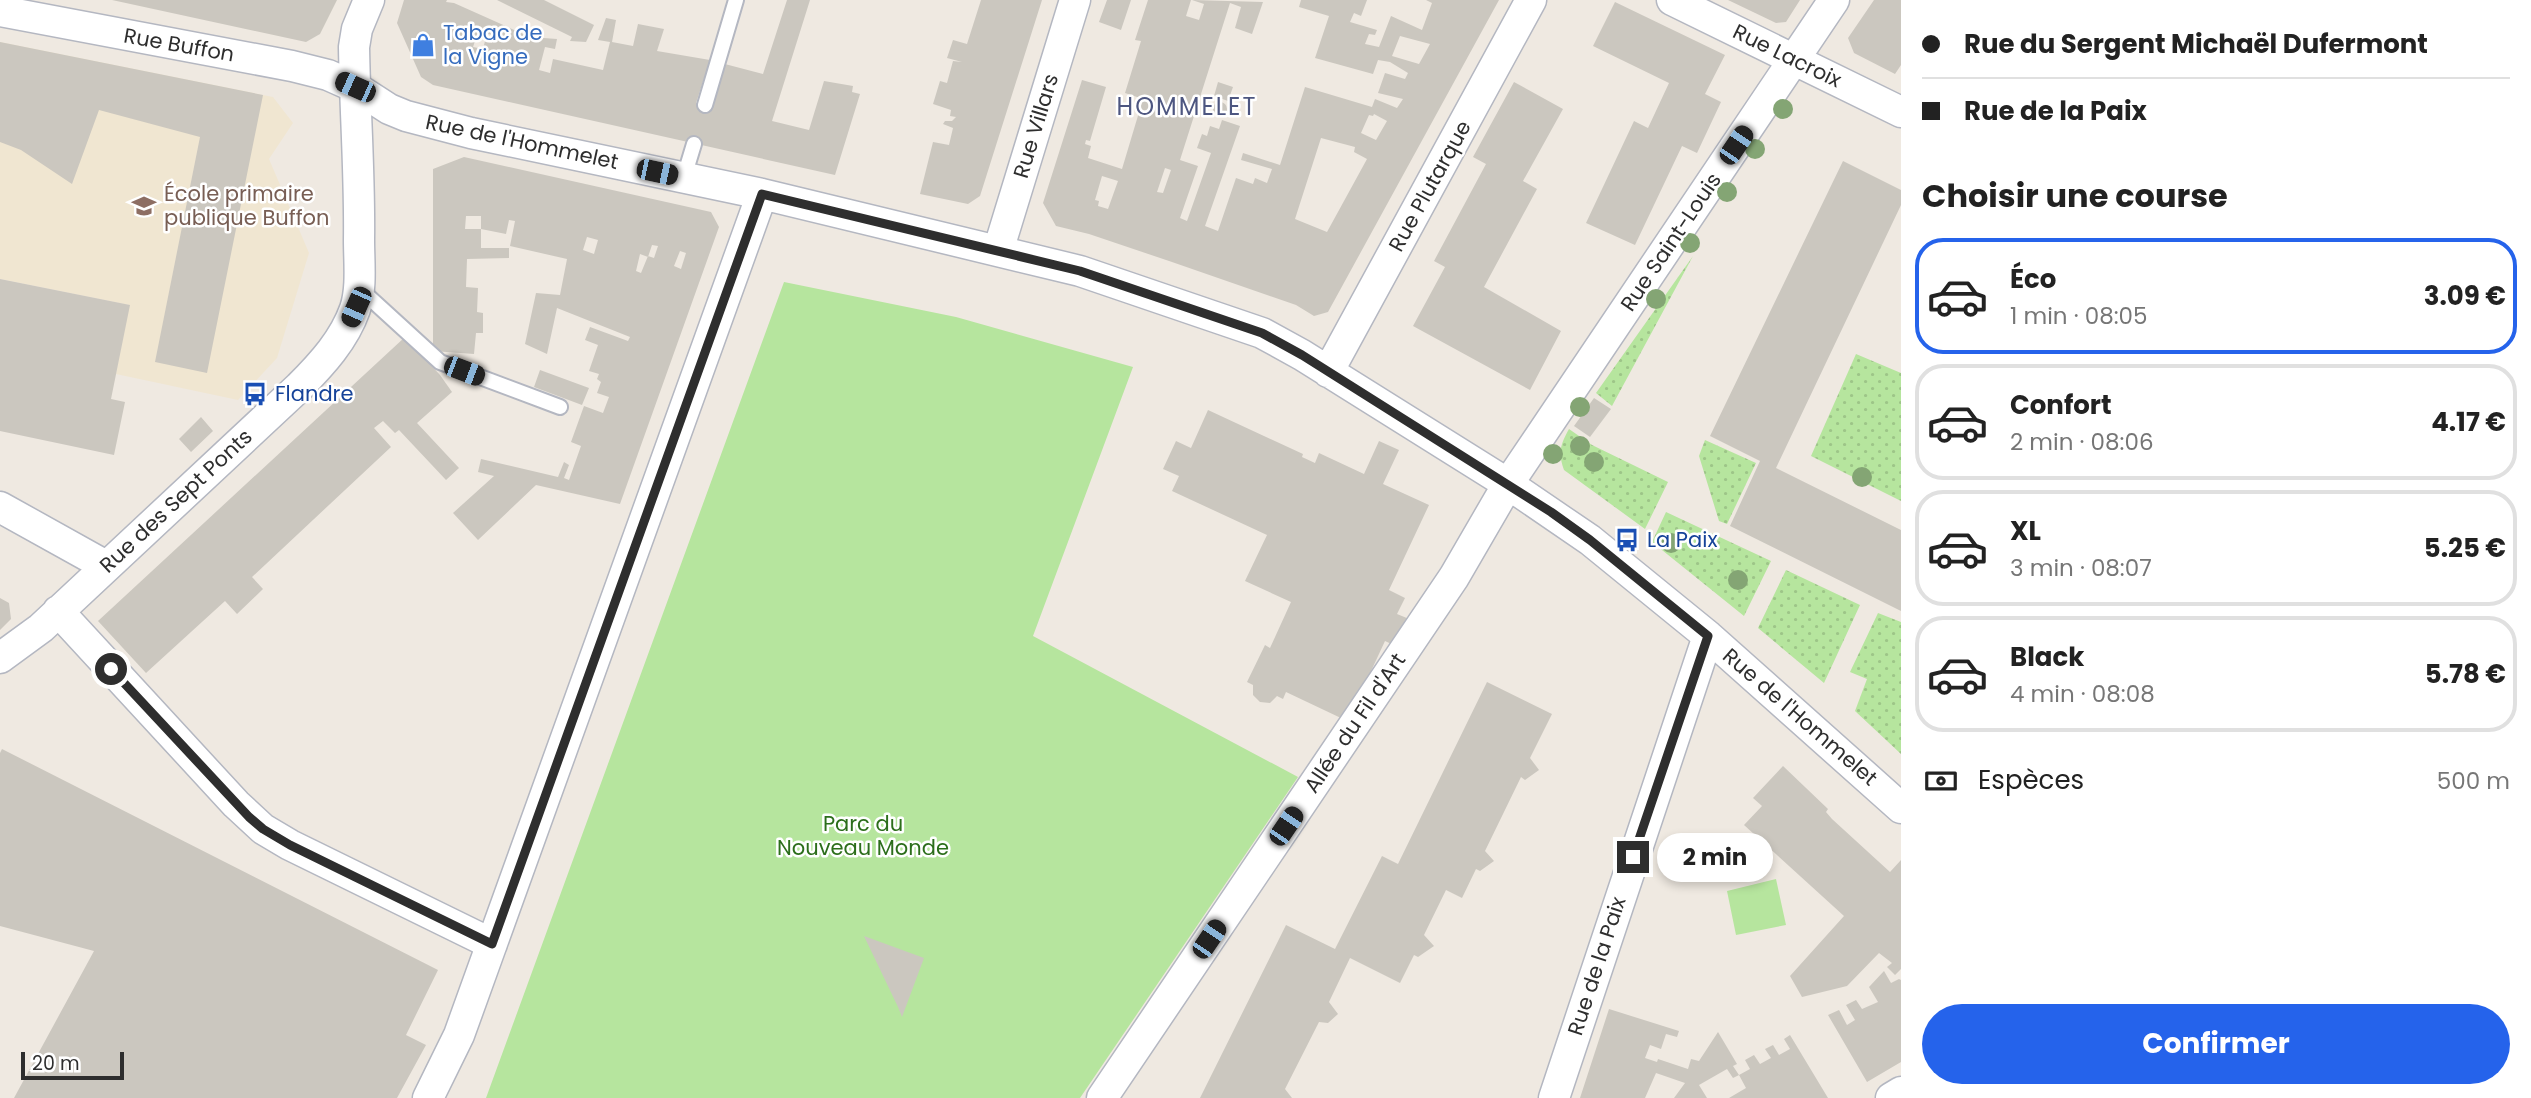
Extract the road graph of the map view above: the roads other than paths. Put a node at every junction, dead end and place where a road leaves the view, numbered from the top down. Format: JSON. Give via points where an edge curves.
{"nodes":[{"id":1,"x":369,"y":0,"type":"edge"},
{"id":2,"x":736,"y":0,"type":"edge"},
{"id":3,"x":1075,"y":0,"type":"edge"},
{"id":4,"x":1531,"y":0,"type":"edge"},
{"id":5,"x":1672,"y":0,"type":"edge"},
{"id":6,"x":1834,"y":0,"type":"edge"},
{"id":7,"x":14,"y":9,"type":"edge"},
{"id":8,"x":1794,"y":60,"type":"junction"},
{"id":9,"x":355,"y":87,"type":"junction"},
{"id":10,"x":705,"y":105,"type":"dead end"},
{"id":11,"x":1901,"y":112,"type":"edge"},
{"id":12,"x":694,"y":144,"type":"dead end"},
{"id":13,"x":684,"y":177,"type":"junction"},
{"id":14,"x":762,"y":194,"type":"junction"},
{"id":15,"x":998,"y":251,"type":"junction"},
{"id":16,"x":359,"y":288,"type":"junction"},
{"id":17,"x":1328,"y":372,"type":"junction"},
{"id":18,"x":559,"y":407,"type":"dead end"},
{"id":19,"x":1507,"y":484,"type":"junction"},
{"id":20,"x":0,"y":507,"type":"edge"},
{"id":21,"x":106,"y":566,"type":"junction"},
{"id":22,"x":58,"y":611,"type":"junction"},
{"id":23,"x":1708,"y":636,"type":"junction"},
{"id":24,"x":0,"y":658,"type":"edge"},
{"id":25,"x":1901,"y":808,"type":"edge"},
{"id":26,"x":492,"y":944,"type":"junction"},
{"id":27,"x":1901,"y":1092,"type":"edge"},
{"id":28,"x":428,"y":1098,"type":"edge"},
{"id":29,"x":1102,"y":1098,"type":"edge"},
{"id":30,"x":1554,"y":1098,"type":"edge"},
{"id":31,"x":1891,"y":1098,"type":"edge"}],
"edges":[{"from":1,"to":9,"type":"street","name":"Rue des Sept Ponts","via":[[354,47]]},
{"from":2,"to":10,"type":"lane"},
{"from":3,"to":15,"type":"street","name":"Rue Villars"},
{"from":4,"to":17,"type":"street","name":"Rue Plutarque"},
{"from":5,"to":8,"type":"street","name":"Rue Lacroix"},
{"from":6,"to":8,"type":"street","name":"Rue Saint-Louis"},
{"from":7,"to":9,"type":"street","name":"Rue Buffon","via":[[292,66]]},
{"from":8,"to":11,"type":"street","name":"Rue Lacroix"},
{"from":8,"to":19,"type":"street","name":"Rue Saint-Louis"},
{"from":9,"to":13,"type":"street","name":"Rue de l'Hommelet","via":[[406,116]]},
{"from":9,"to":16,"type":"street","name":"Rue des Sept Ponts"},
{"from":12,"to":13,"type":"lane"},
{"from":13,"to":14,"type":"street","name":"Rue de l'Hommelet"},
{"from":14,"to":15,"type":"street","name":"Rue de l'Hommelet"},
{"from":14,"to":26,"type":"street"},
{"from":15,"to":17,"type":"street","name":"Rue de l'Hommelet","via":[[1106,278],[1245,327],[1279,341]]},
{"from":16,"to":18,"type":"lane","via":[[440,362]]},
{"from":16,"to":21,"type":"street","name":"Rue des Sept Ponts","via":[[348,326],[323,362]]},
{"from":17,"to":19,"type":"street","name":"Rue de l'Hommelet"},
{"from":19,"to":23,"type":"street","name":"Rue de l'Hommelet","via":[[1590,540]]},
{"from":19,"to":29,"type":"street","name":"Allée du Fil d'Art","via":[[1454,577]]},
{"from":20,"to":21,"type":"street"},
{"from":21,"to":22,"type":"street","name":"Rue des Sept Ponts"},
{"from":22,"to":24,"type":"street","name":"Rue des Sept Ponts"},
{"from":22,"to":26,"type":"street","via":[[263,829]]},
{"from":23,"to":25,"type":"street","name":"Rue de l'Hommelet"},
{"from":23,"to":30,"type":"street","name":"Rue de la Paix"},
{"from":26,"to":28,"type":"street","via":[[459,1035]]},
{"from":27,"to":31,"type":"street"}]}
